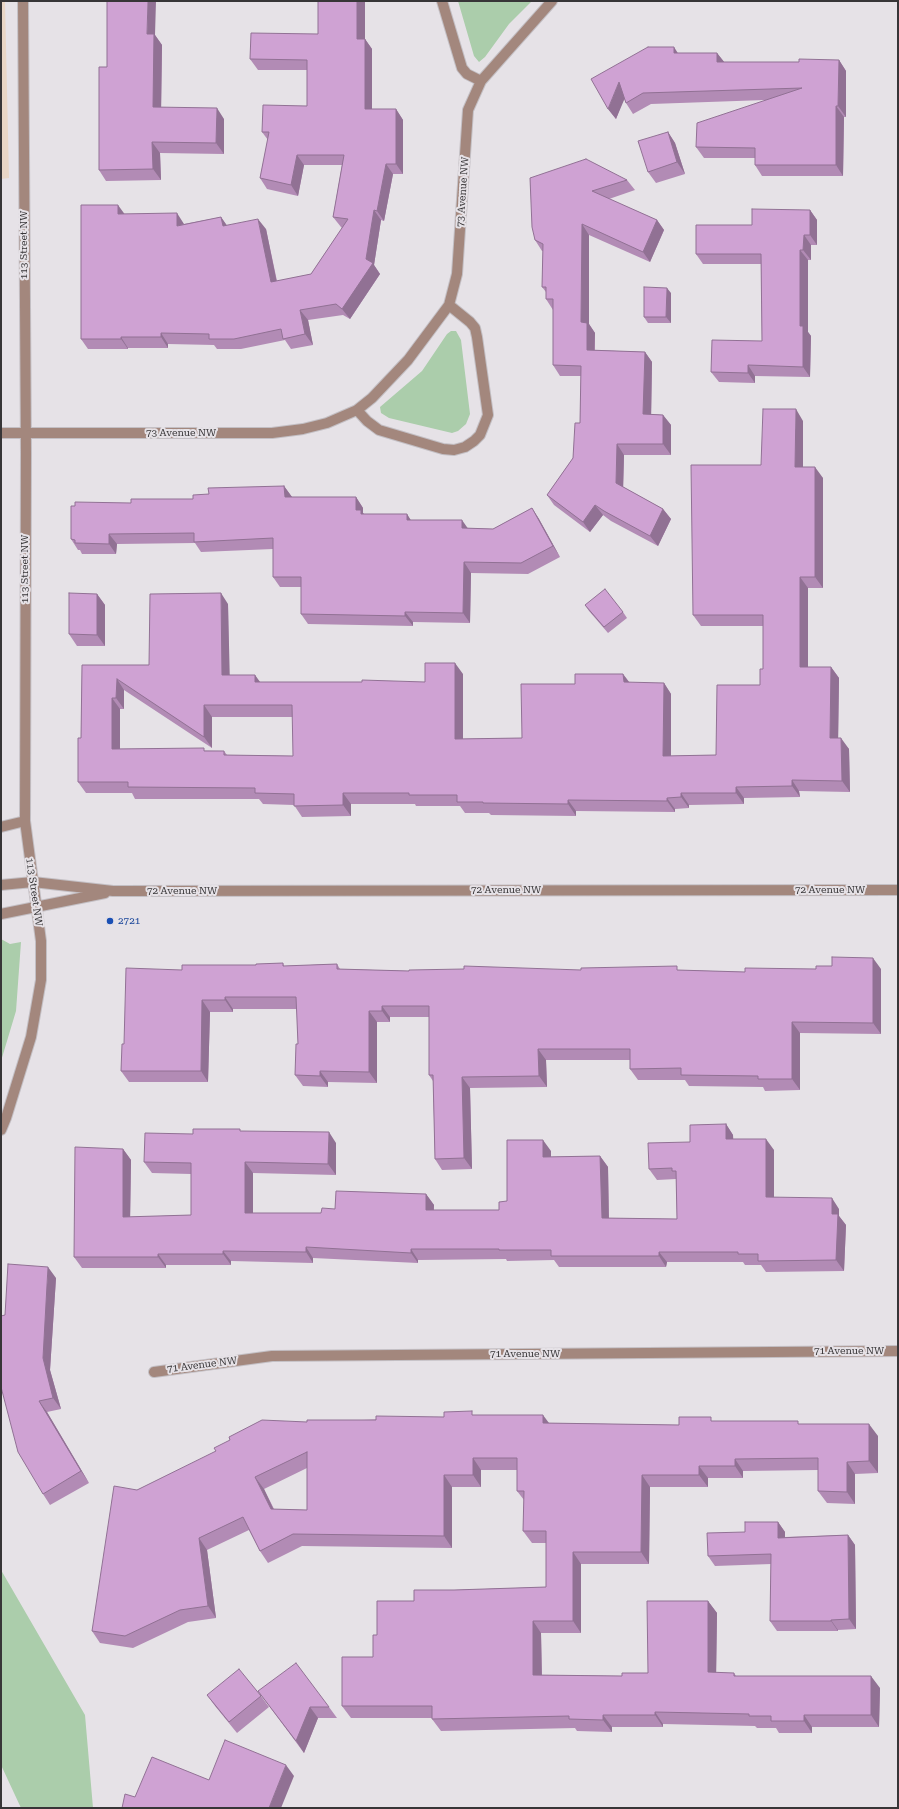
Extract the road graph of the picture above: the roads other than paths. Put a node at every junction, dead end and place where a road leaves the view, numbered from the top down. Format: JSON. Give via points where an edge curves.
{"nodes":[{"id":1,"x":23,"y":1,"type":"edge"},
{"id":2,"x":442,"y":1,"type":"edge"},
{"id":3,"x":552,"y":1,"type":"edge"},
{"id":4,"x":481,"y":81,"type":"junction"},
{"id":5,"x":449,"y":305,"type":"junction"},
{"id":6,"x":357,"y":410,"type":"junction"},
{"id":7,"x":25,"y":432,"type":"junction"},
{"id":8,"x":1,"y":433,"type":"edge"},
{"id":9,"x":25,"y":821,"type":"junction"},
{"id":10,"x":1,"y":827,"type":"edge"},
{"id":11,"x":33,"y":882,"type":"junction"},
{"id":12,"x":1,"y":885,"type":"edge"},
{"id":13,"x":898,"y":890,"type":"edge"},
{"id":14,"x":114,"y":891,"type":"junction"},
{"id":15,"x":37,"y":908,"type":"junction"},
{"id":16,"x":1,"y":914,"type":"edge"},
{"id":17,"x":1,"y":1130,"type":"edge"},
{"id":18,"x":898,"y":1351,"type":"edge"},
{"id":19,"x":154,"y":1372,"type":"dead end"}],
"edges":[{"from":1,"to":7,"type":"street","name":"113 Street NW"},
{"from":2,"to":4,"type":"street","via":[[462,68],[467,74]]},
{"from":3,"to":4,"type":"street","name":"73 Avenue NW"},
{"from":4,"to":5,"type":"street","name":"73 Avenue NW","via":[[468,110],[457,274]]},
{"from":5,"to":6,"type":"street","name":"73 Avenue NW","via":[[408,360]]},
{"from":5,"to":6,"type":"street","via":[[475,328],[488,415],[480,435],[465,447],[443,449],[379,430]]},
{"from":6,"to":7,"type":"street","name":"73 Avenue NW","via":[[327,423],[272,433]]},
{"from":7,"to":8,"type":"street","name":"73 Avenue NW"},
{"from":7,"to":9,"type":"street","name":"113 Street NW"},
{"from":9,"to":10,"type":"street"},
{"from":9,"to":11,"type":"street","name":"113 Street NW"},
{"from":11,"to":12,"type":"street","name":"72 Avenue NW"},
{"from":11,"to":14,"type":"street","name":"72 Avenue NW"},
{"from":11,"to":15,"type":"street","name":"113 Street NW"},
{"from":13,"to":14,"type":"street","name":"72 Avenue NW"},
{"from":14,"to":15,"type":"street","name":"72 Avenue NW"},
{"from":15,"to":16,"type":"street","name":"72 Avenue NW"},
{"from":15,"to":17,"type":"street","name":"113 Street NW","via":[[41,941],[41,980],[31,1037]]},
{"from":18,"to":19,"type":"street","name":"71 Avenue NW","via":[[272,1356]]}]}
